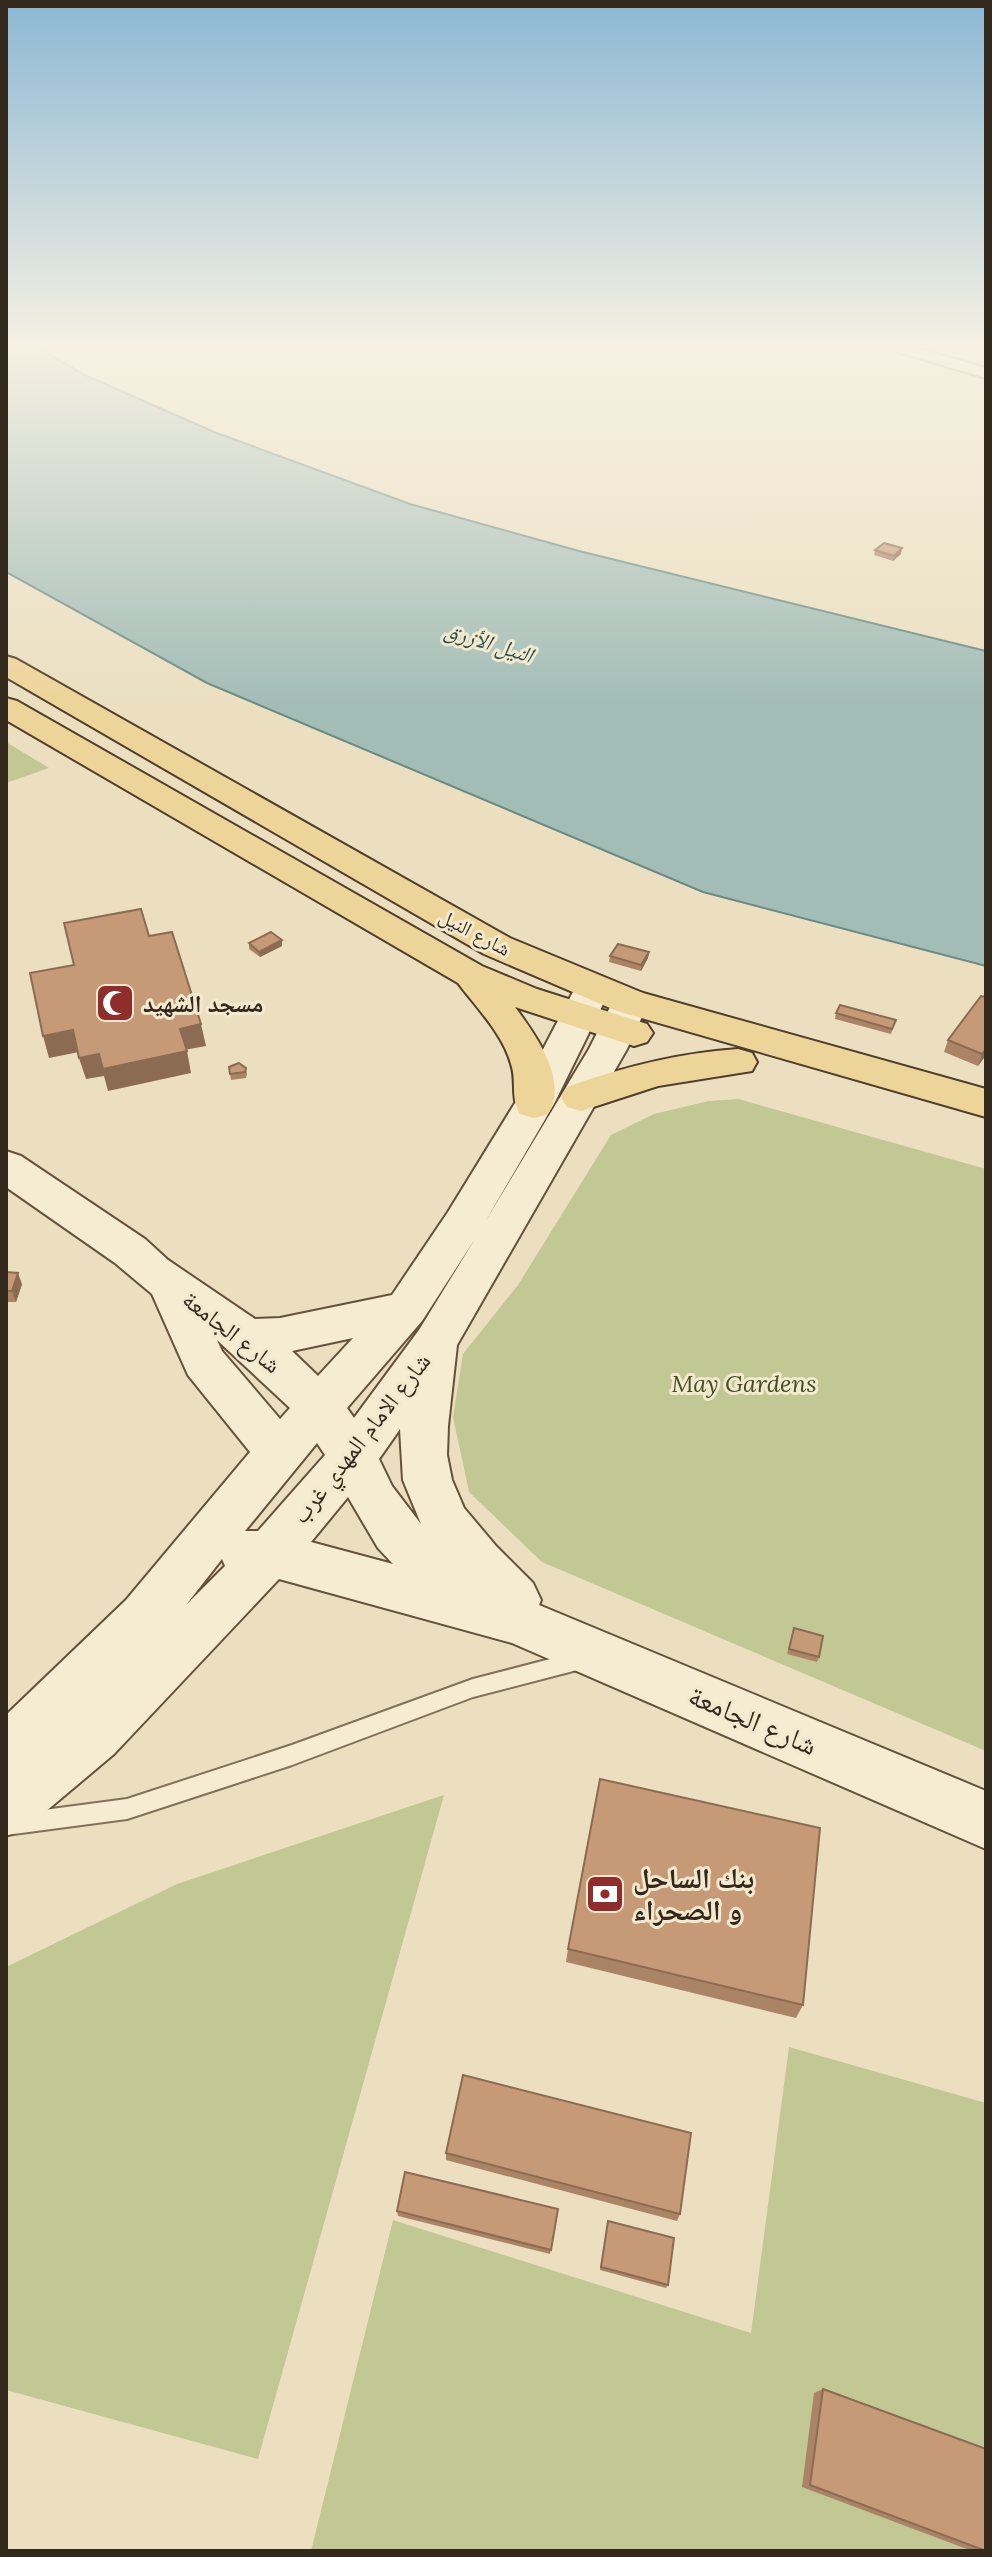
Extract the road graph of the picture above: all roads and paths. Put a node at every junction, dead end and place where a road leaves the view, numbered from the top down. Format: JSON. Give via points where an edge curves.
{"nodes":[{"id":1,"x":6,"y":665,"type":"edge"},
{"id":2,"x":6,"y":707,"type":"edge"},
{"id":3,"x":287,"y":826,"type":"junction"},
{"id":4,"x":252,"y":848,"type":"junction"},
{"id":5,"x":469,"y":974,"type":"junction"},
{"id":6,"x":606,"y":1008,"type":"junction"},
{"id":7,"x":738,"y":1062,"type":"junction"},
{"id":8,"x":581,"y":1097,"type":"junction"},
{"id":9,"x":934,"y":1103,"type":"junction"},
{"id":10,"x":986,"y":1103,"type":"edge"},
{"id":11,"x":534,"y":1104,"type":"junction"},
{"id":12,"x":986,"y":1133,"type":"edge"},
{"id":13,"x":6,"y":1166,"type":"edge"},
{"id":14,"x":169,"y":1283,"type":"junction"},
{"id":15,"x":421,"y":1326,"type":"junction"},
{"id":16,"x":247,"y":1337,"type":"junction"},
{"id":17,"x":320,"y":1407,"type":"junction"},
{"id":18,"x":280,"y":1454,"type":"junction"},
{"id":19,"x":353,"y":1457,"type":"junction"},
{"id":20,"x":270,"y":1554,"type":"junction"},
{"id":21,"x":194,"y":1559,"type":"junction"},
{"id":22,"x":534,"y":1627,"type":"junction"},
{"id":23,"x":602,"y":1654,"type":"junction"},
{"id":24,"x":6,"y":1753,"type":"edge"},
{"id":25,"x":6,"y":1808,"type":"edge"},
{"id":26,"x":986,"y":1820,"type":"edge"},
{"id":27,"x":6,"y":1825,"type":"edge"}],
"edges":[{"from":1,"to":3,"type":"main road","name":"شارع النيل"},
{"from":2,"to":4,"type":"main road","name":"شارع النيل"},
{"from":3,"to":4,"type":"main road"},
{"from":3,"to":6,"type":"main road","name":"شارع النيل"},
{"from":4,"to":5,"type":"main road","name":"شارع النيل"},
{"from":5,"to":6,"type":"main road","name":"شارع النيل"},
{"from":5,"to":11,"type":"main road","via":[[531,1064]]},
{"from":6,"to":7,"type":"main road","name":"شارع النيل"},
{"from":6,"to":8,"type":"main road","name":"شارع الامام المهدي غرب"},
{"from":6,"to":9,"type":"main road","name":"شارع النيل"},
{"from":6,"to":11,"type":"main road","name":"شارع الامام المهدي غرب"},
{"from":7,"to":8,"type":"main road","via":[[679,1066]]},
{"from":7,"to":9,"type":"main road","name":"شارع النيل"},
{"from":8,"to":15,"type":"main road","name":"شارع الامام المهدي غرب"},
{"from":9,"to":10,"type":"main road","name":"شارع النيل"},
{"from":9,"to":12,"type":"main road","name":"شارع النيل"},
{"from":11,"to":15,"type":"main road","name":"شارع الامام المهدي غرب","via":[[463,1223]]},
{"from":13,"to":14,"type":"main road","name":"شارع الجامعة"},
{"from":14,"to":16,"type":"main road","name":"شارع الجامعة"},
{"from":14,"to":18,"type":"main road","name":"شارع الجامعة","via":[[204,1362]]},
{"from":15,"to":16,"type":"main road"},
{"from":15,"to":17,"type":"main road","name":"شارع الامام المهدي غرب"},
{"from":15,"to":19,"type":"main road","name":"شارع الامام المهدي غرب"},
{"from":15,"to":22,"type":"main road","via":[[432,1392],[424,1426],[429,1495],[461,1544]]},
{"from":16,"to":17,"type":"main road","name":"شارع الجامعة"},
{"from":17,"to":18,"type":"main road","name":"شارع الامام المهدي غرب"},
{"from":17,"to":19,"type":"main road","name":"شارع الجامعة"},
{"from":18,"to":21,"type":"main road","name":"شارع الامام المهدي غرب"},
{"from":19,"to":20,"type":"main road","name":"شارع الامام المهدي غرب"},
{"from":19,"to":22,"type":"main road","name":"شارع الجامعة","via":[[389,1522],[427,1566]]},
{"from":20,"to":21,"type":"main road","name":"شارع الجامعة"},
{"from":20,"to":22,"type":"main road","name":"شارع الجامعة"},
{"from":20,"to":25,"type":"main road","name":"شارع الامام المهدي غرب","via":[[94,1735]]},
{"from":21,"to":24,"type":"main road","name":"شارع الامام المهدي غرب","via":[[144,1617]]},
{"from":22,"to":23,"type":"main road","name":"شارع الجامعة"},
{"from":23,"to":26,"type":"main road","name":"شارع الجامعة"},
{"from":23,"to":27,"type":"lane","via":[[473,1688],[127,1809]]}]}
